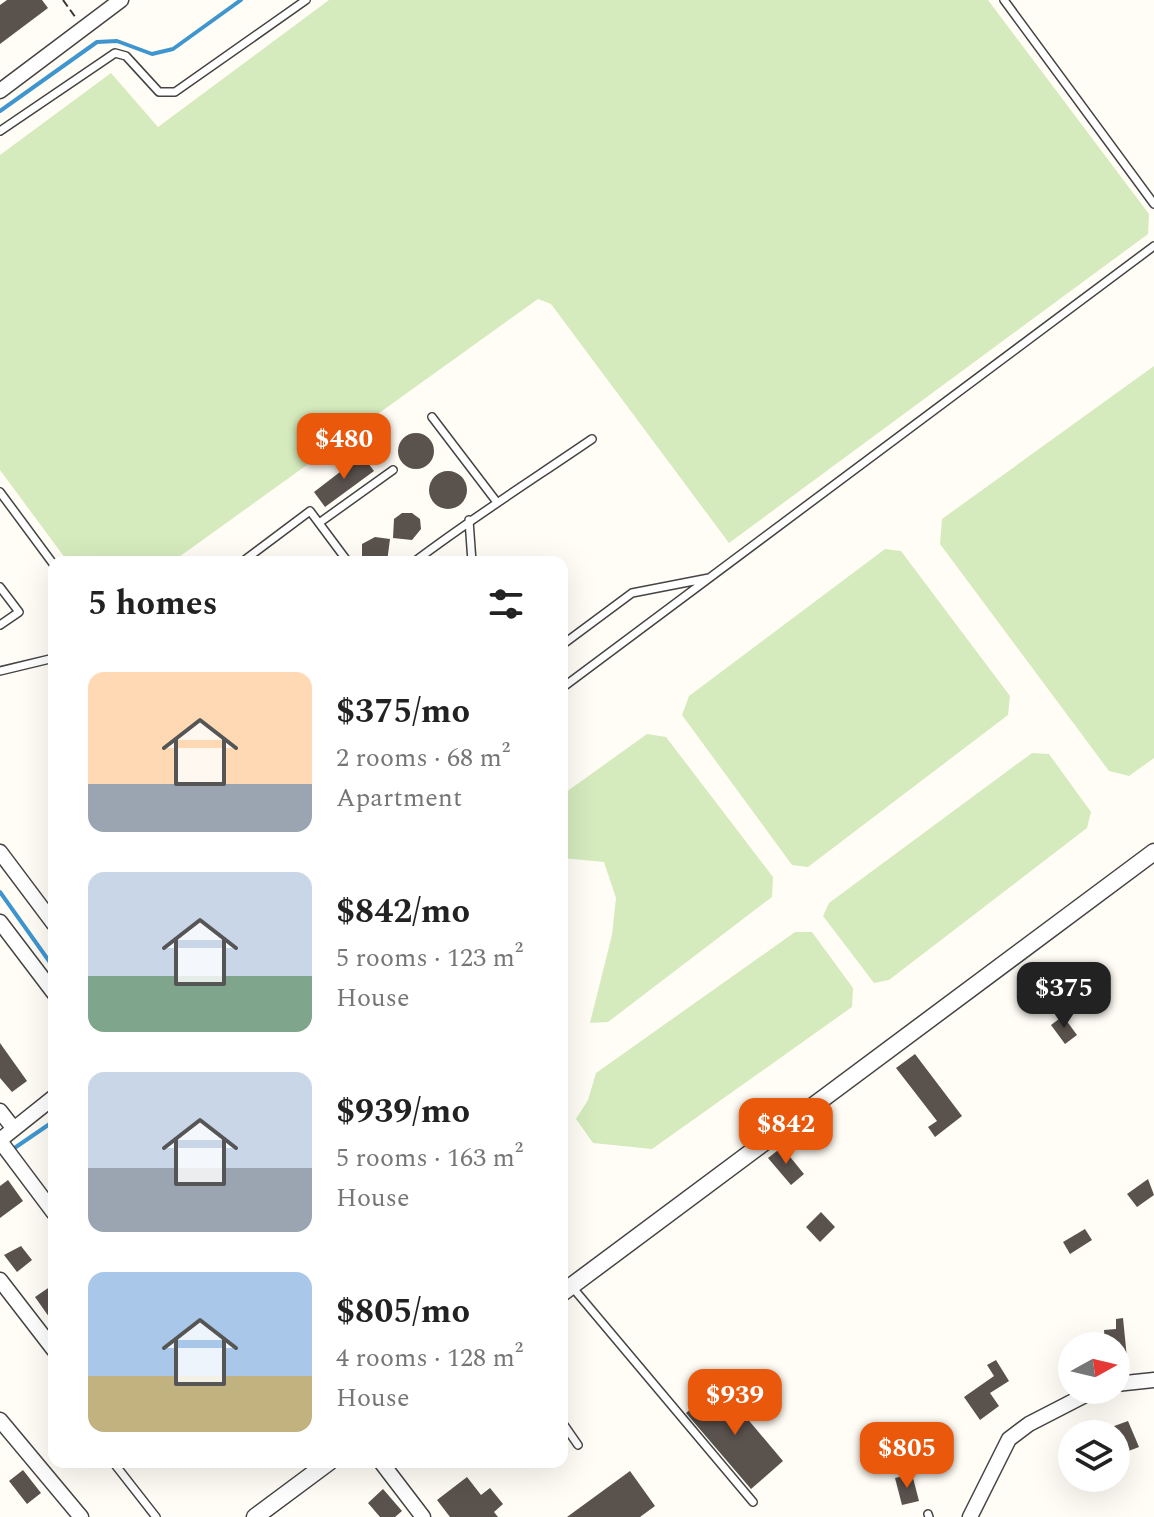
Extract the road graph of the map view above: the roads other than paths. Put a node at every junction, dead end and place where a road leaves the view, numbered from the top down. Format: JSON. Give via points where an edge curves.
{"nodes":[{"id":1,"x":121,"y":0,"type":"edge"},
{"id":2,"x":306,"y":0,"type":"edge"},
{"id":3,"x":1004,"y":0,"type":"edge"},
{"id":4,"x":0,"y":91,"type":"edge"},
{"id":5,"x":0,"y":131,"type":"edge"},
{"id":6,"x":1154,"y":204,"type":"edge"},
{"id":7,"x":1154,"y":246,"type":"edge"},
{"id":8,"x":432,"y":417,"type":"dead end"},
{"id":9,"x":592,"y":439,"type":"dead end"},
{"id":10,"x":393,"y":470,"type":"dead end"},
{"id":11,"x":0,"y":492,"type":"edge"},
{"id":12,"x":496,"y":501,"type":"junction"},
{"id":13,"x":469,"y":520,"type":"junction"},
{"id":14,"x":319,"y":523,"type":"junction"},
{"id":15,"x":250,"y":556,"type":"edge"},
{"id":16,"x":344,"y":556,"type":"edge"},
{"id":17,"x":422,"y":556,"type":"edge"},
{"id":18,"x":472,"y":556,"type":"edge"},
{"id":19,"x":48,"y":557,"type":"edge"},
{"id":20,"x":711,"y":578,"type":"junction"},
{"id":21,"x":0,"y":587,"type":"edge"},
{"id":22,"x":0,"y":625,"type":"edge"},
{"id":23,"x":568,"y":641,"type":"edge"},
{"id":24,"x":48,"y":659,"type":"edge"},
{"id":25,"x":0,"y":671,"type":"edge"},
{"id":26,"x":568,"y":684,"type":"edge"},
{"id":27,"x":0,"y":852,"type":"edge"},
{"id":28,"x":1154,"y":852,"type":"edge"},
{"id":29,"x":48,"y":916,"type":"edge"},
{"id":30,"x":0,"y":922,"type":"edge"},
{"id":31,"x":48,"y":985,"type":"edge"},
{"id":32,"x":48,"y":1102,"type":"edge"},
{"id":33,"x":0,"y":1111,"type":"edge"},
{"id":34,"x":14,"y":1129,"type":"junction"},
{"id":35,"x":0,"y":1141,"type":"edge"},
{"id":36,"x":48,"y":1205,"type":"edge"},
{"id":37,"x":0,"y":1280,"type":"edge"},
{"id":38,"x":568,"y":1288,"type":"edge"},
{"id":39,"x":568,"y":1290,"type":"edge"},
{"id":40,"x":48,"y":1342,"type":"edge"},
{"id":41,"x":1154,"y":1380,"type":"edge"},
{"id":42,"x":1130,"y":1383,"type":"edge"},
{"id":43,"x":1068,"y":1404,"type":"edge"},
{"id":44,"x":0,"y":1420,"type":"edge"},
{"id":45,"x":568,"y":1431,"type":"edge"},
{"id":46,"x":578,"y":1445,"type":"dead end"},
{"id":47,"x":118,"y":1468,"type":"edge"},
{"id":48,"x":321,"y":1468,"type":"edge"},
{"id":49,"x":386,"y":1468,"type":"edge"},
{"id":50,"x":753,"y":1502,"type":"dead end"},
{"id":51,"x":81,"y":1517,"type":"edge"},
{"id":52,"x":156,"y":1517,"type":"edge"},
{"id":53,"x":255,"y":1517,"type":"edge"},
{"id":54,"x":423,"y":1517,"type":"edge"},
{"id":55,"x":970,"y":1517,"type":"edge"}],
"edges":[{"from":1,"to":4,"type":"street"},
{"from":2,"to":5,"type":"lane","via":[[175,92],[159,92],[126,56],[115,53]]},
{"from":3,"to":6,"type":"lane"},
{"from":7,"to":20,"type":"lane"},
{"from":8,"to":12,"type":"lane"},
{"from":9,"to":12,"type":"lane"},
{"from":10,"to":14,"type":"lane"},
{"from":11,"to":19,"type":"lane"},
{"from":12,"to":13,"type":"lane"},
{"from":13,"to":17,"type":"lane"},
{"from":13,"to":18,"type":"lane"},
{"from":14,"to":15,"type":"lane","via":[[310,511]]},
{"from":14,"to":16,"type":"lane"},
{"from":20,"to":23,"type":"lane","via":[[632,593]]},
{"from":20,"to":26,"type":"lane"},
{"from":21,"to":22,"type":"lane","via":[[19,612]]},
{"from":24,"to":25,"type":"lane"},
{"from":27,"to":29,"type":"street"},
{"from":28,"to":38,"type":"street"},
{"from":30,"to":31,"type":"street"},
{"from":32,"to":34,"type":"street"},
{"from":33,"to":34,"type":"street"},
{"from":34,"to":35,"type":"street"},
{"from":35,"to":36,"type":"street"},
{"from":37,"to":40,"type":"street"},
{"from":39,"to":50,"type":"lane"},
{"from":41,"to":42,"type":"street"},
{"from":43,"to":55,"type":"street","via":[[1009,1439]]},
{"from":44,"to":51,"type":"street"},
{"from":45,"to":46,"type":"lane"},
{"from":47,"to":52,"type":"lane"},
{"from":48,"to":53,"type":"street"},
{"from":49,"to":54,"type":"street"}]}
